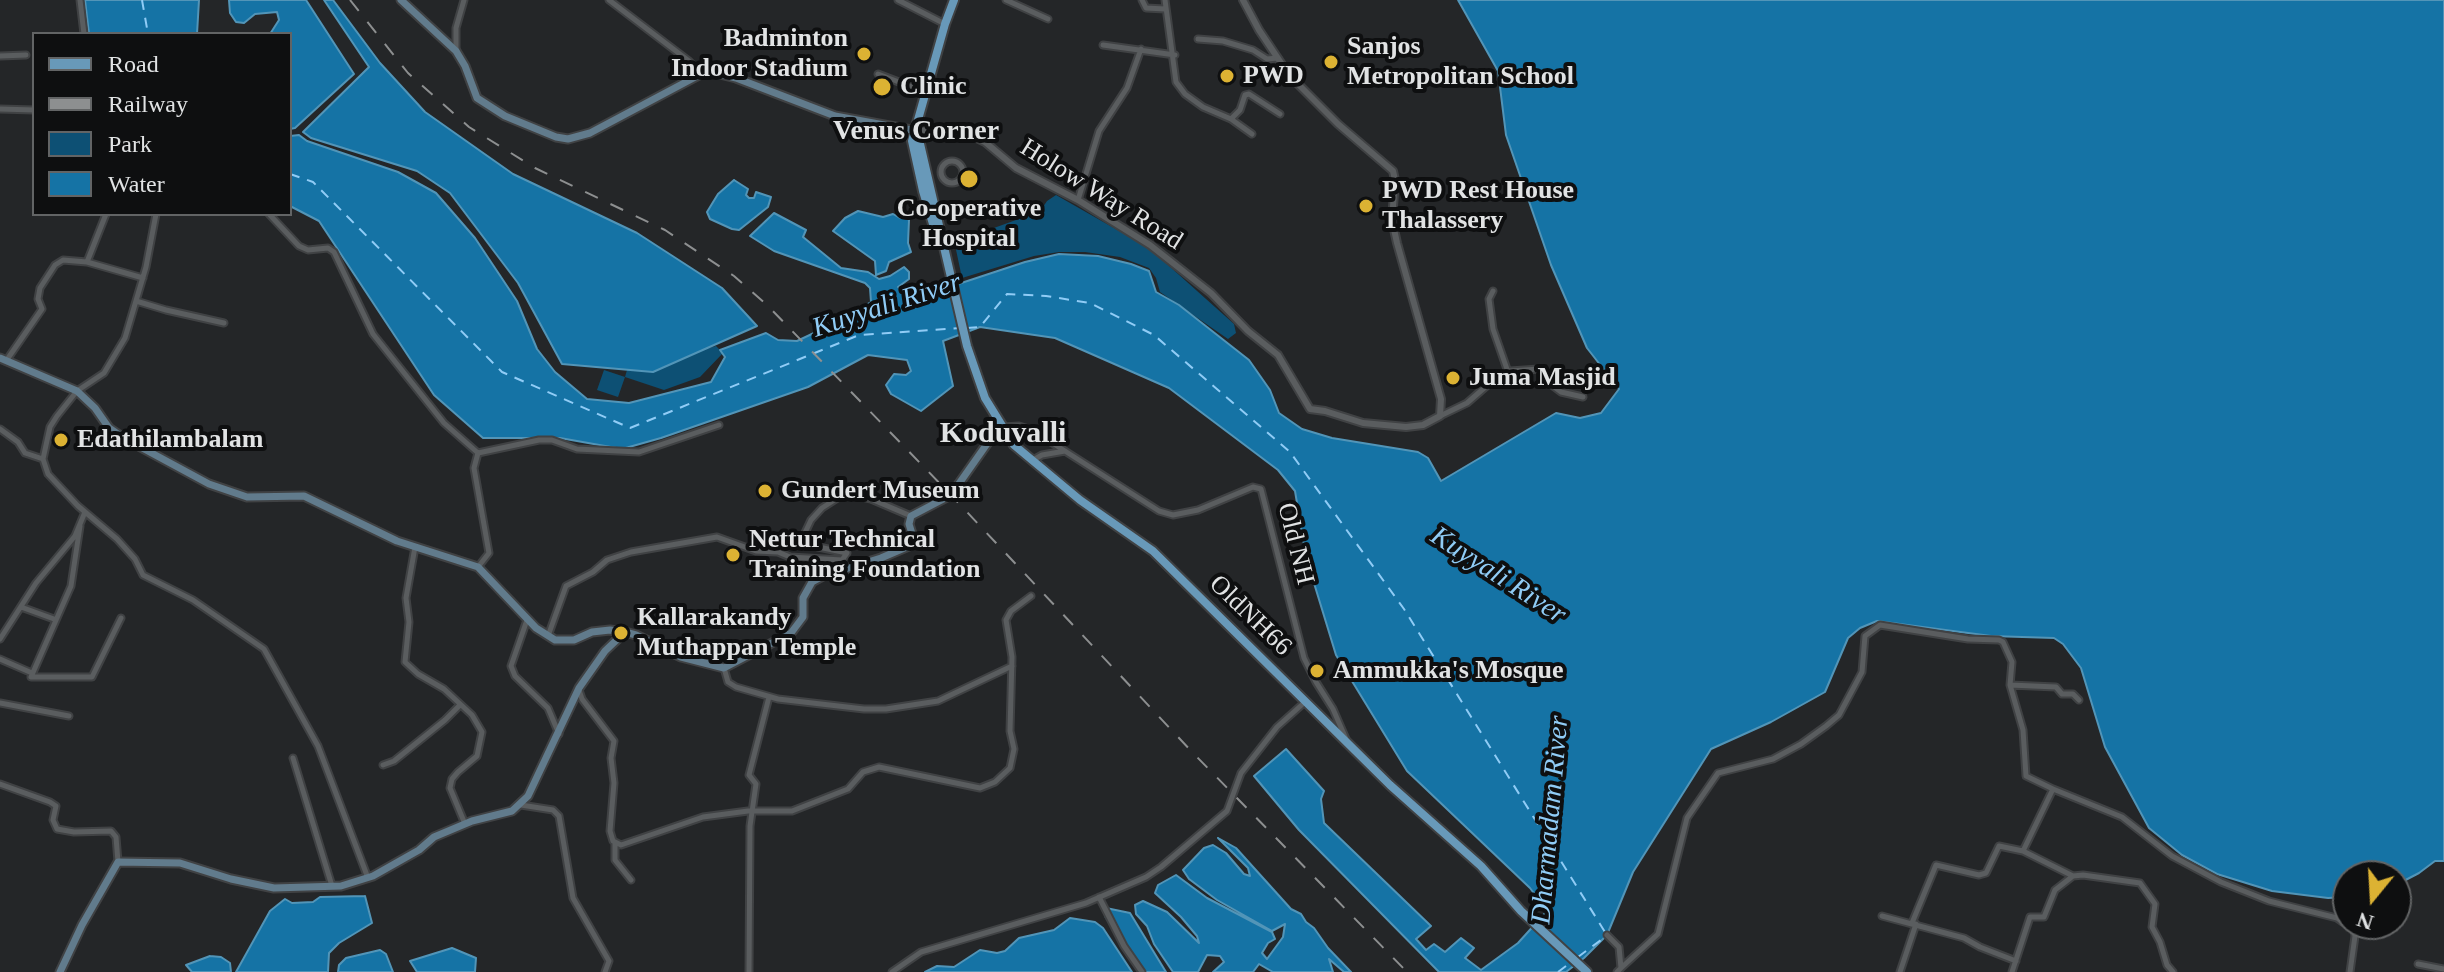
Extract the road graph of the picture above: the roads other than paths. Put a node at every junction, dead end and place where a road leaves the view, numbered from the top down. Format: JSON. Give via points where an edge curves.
{"nodes":[{"id":1,"x":80,"y":0,"type":"edge"},
{"id":2,"x":401,"y":0,"type":"edge"},
{"id":3,"x":464,"y":0,"type":"edge"},
{"id":4,"x":609,"y":0,"type":"edge"},
{"id":5,"x":898,"y":0,"type":"edge"},
{"id":6,"x":954,"y":0,"type":"edge"},
{"id":7,"x":1006,"y":0,"type":"edge"},
{"id":8,"x":1142,"y":0,"type":"edge"},
{"id":9,"x":1165,"y":0,"type":"edge"},
{"id":10,"x":1243,"y":0,"type":"edge"},
{"id":11,"x":1165,"y":9,"type":"junction"},
{"id":12,"x":1048,"y":19,"type":"dead end"},
{"id":13,"x":945,"y":24,"type":"junction"},
{"id":14,"x":84,"y":32,"type":"edge"},
{"id":15,"x":1198,"y":39,"type":"dead end"},
{"id":16,"x":1103,"y":45,"type":"dead end"},
{"id":17,"x":1141,"y":49,"type":"junction"},
{"id":18,"x":456,"y":51,"type":"junction"},
{"id":19,"x":26,"y":55,"type":"dead end"},
{"id":20,"x":1175,"y":55,"type":"junction"},
{"id":21,"x":0,"y":56,"type":"edge"},
{"id":22,"x":1278,"y":58,"type":"junction"},
{"id":23,"x":701,"y":74,"type":"junction"},
{"id":24,"x":878,"y":74,"type":"dead end"},
{"id":25,"x":926,"y":93,"type":"junction"},
{"id":26,"x":0,"y":109,"type":"edge"},
{"id":27,"x":32,"y":110,"type":"edge"},
{"id":28,"x":1280,"y":114,"type":"dead end"},
{"id":29,"x":1231,"y":119,"type":"junction"},
{"id":30,"x":917,"y":131,"type":"junction"},
{"id":31,"x":1252,"y":134,"type":"dead end"},
{"id":32,"x":942,"y":169,"type":"junction"},
{"id":33,"x":926,"y":171,"type":"junction"},
{"id":34,"x":1078,"y":200,"type":"junction"},
{"id":35,"x":105,"y":216,"type":"edge"},
{"id":36,"x":156,"y":216,"type":"edge"},
{"id":37,"x":271,"y":216,"type":"edge"},
{"id":38,"x":943,"y":245,"type":"junction"},
{"id":39,"x":87,"y":262,"type":"junction"},
{"id":40,"x":143,"y":278,"type":"junction"},
{"id":41,"x":1493,"y":291,"type":"dead end"},
{"id":42,"x":136,"y":301,"type":"junction"},
{"id":43,"x":224,"y":323,"type":"dead end"},
{"id":44,"x":3,"y":360,"type":"edge"},
{"id":45,"x":1508,"y":372,"type":"junction"},
{"id":46,"x":77,"y":391,"type":"junction"},
{"id":47,"x":1583,"y":397,"type":"dead end"},
{"id":48,"x":1440,"y":416,"type":"junction"},
{"id":49,"x":719,"y":425,"type":"dead end"},
{"id":50,"x":1003,"y":427,"type":"junction"},
{"id":51,"x":0,"y":429,"type":"edge"},
{"id":52,"x":1066,"y":451,"type":"junction"},
{"id":53,"x":478,"y":453,"type":"junction"},
{"id":54,"x":43,"y":459,"type":"junction"},
{"id":55,"x":1031,"y":461,"type":"junction"},
{"id":56,"x":85,"y":512,"type":"junction"},
{"id":57,"x":911,"y":516,"type":"junction"},
{"id":58,"x":80,"y":526,"type":"junction"},
{"id":59,"x":770,"y":545,"type":"dead end"},
{"id":60,"x":415,"y":546,"type":"junction"},
{"id":61,"x":778,"y":552,"type":"junction"},
{"id":62,"x":810,"y":564,"type":"dead end"},
{"id":63,"x":478,"y":567,"type":"junction"},
{"id":64,"x":823,"y":576,"type":"junction"},
{"id":65,"x":1031,"y":596,"type":"dead end"},
{"id":66,"x":21,"y":607,"type":"junction"},
{"id":67,"x":121,"y":618,"type":"dead end"},
{"id":68,"x":54,"y":619,"type":"junction"},
{"id":69,"x":528,"y":619,"type":"junction"},
{"id":70,"x":625,"y":632,"type":"junction"},
{"id":71,"x":548,"y":636,"type":"junction"},
{"id":72,"x":0,"y":639,"type":"edge"},
{"id":73,"x":0,"y":659,"type":"edge"},
{"id":74,"x":1012,"y":666,"type":"junction"},
{"id":75,"x":724,"y":668,"type":"junction"},
{"id":76,"x":32,"y":673,"type":"junction"},
{"id":77,"x":2010,"y":685,"type":"junction"},
{"id":78,"x":579,"y":690,"type":"junction"},
{"id":79,"x":769,"y":697,"type":"junction"},
{"id":80,"x":1307,"y":700,"type":"junction"},
{"id":81,"x":2079,"y":700,"type":"dead end"},
{"id":82,"x":0,"y":703,"type":"edge"},
{"id":83,"x":460,"y":705,"type":"junction"},
{"id":84,"x":69,"y":716,"type":"dead end"},
{"id":85,"x":559,"y":734,"type":"junction"},
{"id":86,"x":1347,"y":741,"type":"junction"},
{"id":87,"x":293,"y":758,"type":"dead end"},
{"id":88,"x":383,"y":765,"type":"dead end"},
{"id":89,"x":0,"y":784,"type":"edge"},
{"id":90,"x":2053,"y":789,"type":"junction"},
{"id":91,"x":521,"y":805,"type":"junction"},
{"id":92,"x":750,"y":811,"type":"junction"},
{"id":93,"x":465,"y":824,"type":"junction"},
{"id":94,"x":615,"y":842,"type":"junction"},
{"id":95,"x":2023,"y":851,"type":"junction"},
{"id":96,"x":118,"y":862,"type":"junction"},
{"id":97,"x":2073,"y":876,"type":"junction"},
{"id":98,"x":368,"y":879,"type":"junction"},
{"id":99,"x":631,"y":880,"type":"dead end"},
{"id":100,"x":332,"y":886,"type":"junction"},
{"id":101,"x":1099,"y":897,"type":"junction"},
{"id":102,"x":1882,"y":916,"type":"dead end"},
{"id":103,"x":1914,"y":923,"type":"junction"},
{"id":104,"x":1607,"y":935,"type":"dead end"},
{"id":105,"x":2016,"y":961,"type":"junction"},
{"id":106,"x":2418,"y":964,"type":"dead end"},
{"id":107,"x":2444,"y":969,"type":"edge"},
{"id":108,"x":1619,"y":970,"type":"edge"},
{"id":109,"x":60,"y":972,"type":"edge"},
{"id":110,"x":605,"y":972,"type":"edge"},
{"id":111,"x":749,"y":972,"type":"edge"},
{"id":112,"x":892,"y":972,"type":"edge"},
{"id":113,"x":1142,"y":972,"type":"edge"},
{"id":114,"x":1587,"y":972,"type":"edge"},
{"id":115,"x":1900,"y":972,"type":"edge"},
{"id":116,"x":2012,"y":972,"type":"edge"},
{"id":117,"x":2173,"y":972,"type":"edge"},
{"id":118,"x":2350,"y":972,"type":"edge"}],
"edges":[{"from":1,"to":14,"type":"street"},
{"from":2,"to":18,"type":"main road"},
{"from":3,"to":18,"type":"street"},
{"from":4,"to":23,"type":"street"},
{"from":5,"to":13,"type":"street"},
{"from":6,"to":13,"type":"main road"},
{"from":7,"to":12,"type":"street"},
{"from":8,"to":11,"type":"street","via":[[1146,8]]},
{"from":9,"to":11,"type":"street"},
{"from":10,"to":22,"type":"street"},
{"from":11,"to":20,"type":"street"},
{"from":13,"to":25,"type":"main road"},
{"from":15,"to":22,"type":"street"},
{"from":16,"to":17,"type":"street"},
{"from":17,"to":20,"type":"street"},
{"from":17,"to":34,"type":"street","via":[[1127,88],[1099,131]]},
{"from":18,"to":23,"type":"main road","via":[[477,98],[523,125],[568,139],[590,133]]},
{"from":19,"to":21,"type":"street"},
{"from":20,"to":29,"type":"street","via":[[1176,82],[1185,94]]},
{"from":22,"to":48,"type":"street","via":[[1338,124],[1393,171],[1392,220],[1441,399]]},
{"from":23,"to":30,"type":"main road","via":[[720,73],[835,116]]},
{"from":24,"to":25,"type":"street"},
{"from":25,"to":30,"type":"main road"},
{"from":26,"to":27,"type":"street"},
{"from":28,"to":29,"type":"street","via":[[1249,94]]},
{"from":29,"to":31,"type":"street"},
{"from":30,"to":33,"type":"main road"},
{"from":30,"to":34,"type":"street","name":"Holow Way Road","via":[[964,132],[1028,176]]},
{"from":30,"to":38,"type":"main road","via":[[912,145],[917,170]]},
{"from":32,"to":32,"type":"street","via":[[947,181],[962,176],[956,162]]},
{"from":32,"to":33,"type":"street"},
{"from":33,"to":38,"type":"main road"},
{"from":34,"to":48,"type":"street","name":"Holow Way Road","via":[[1150,245],[1211,293],[1278,355],[1310,409],[1406,427]]},
{"from":35,"to":39,"type":"street"},
{"from":36,"to":40,"type":"street"},
{"from":37,"to":53,"type":"street","via":[[299,246],[334,252],[373,334],[444,423]]},
{"from":38,"to":50,"type":"main road","name":"OldNH66","via":[[967,346],[985,398]]},
{"from":39,"to":40,"type":"street"},
{"from":39,"to":44,"type":"street","via":[[63,260],[52,270],[40,288],[42,309]]},
{"from":40,"to":42,"type":"street"},
{"from":41,"to":45,"type":"street","via":[[1493,329]]},
{"from":42,"to":43,"type":"street"},
{"from":42,"to":46,"type":"street","via":[[125,338],[104,373]]},
{"from":44,"to":46,"type":"main road"},
{"from":45,"to":47,"type":"street","via":[[1539,369],[1561,392]]},
{"from":45,"to":48,"type":"street"},
{"from":46,"to":54,"type":"street","via":[[50,427]]},
{"from":46,"to":60,"type":"main road","via":[[109,428],[209,484],[247,497],[304,496]]},
{"from":49,"to":53,"type":"street","via":[[639,452],[577,449],[539,440]]},
{"from":50,"to":52,"type":"street","name":"Old NH","via":[[1032,430]]},
{"from":50,"to":55,"type":"main road","name":"OldNH66"},
{"from":50,"to":57,"type":"main road","via":[[951,495]]},
{"from":51,"to":54,"type":"street","via":[[25,453]]},
{"from":52,"to":55,"type":"street"},
{"from":52,"to":86,"type":"street","name":"Old NH","via":[[1173,515],[1253,487],[1261,489],[1304,658]]},
{"from":53,"to":63,"type":"street","via":[[474,468],[489,553]]},
{"from":54,"to":56,"type":"street","via":[[48,474]]},
{"from":55,"to":80,"type":"main road","name":"OldNH66","via":[[1153,551]]},
{"from":56,"to":58,"type":"street"},
{"from":56,"to":98,"type":"street","via":[[117,539],[143,575],[193,600],[264,649],[318,746]]},
{"from":57,"to":61,"type":"street","via":[[849,494],[822,508],[803,537],[809,545],[847,553],[842,560]]},
{"from":57,"to":64,"type":"main road","via":[[909,546]]},
{"from":58,"to":66,"type":"street"},
{"from":58,"to":68,"type":"street","via":[[71,586]]},
{"from":59,"to":61,"type":"street"},
{"from":60,"to":63,"type":"main road"},
{"from":60,"to":83,"type":"street","via":[[406,598],[405,662]]},
{"from":61,"to":71,"type":"street","via":[[756,551],[717,537],[607,560],[566,586]]},
{"from":62,"to":64,"type":"street"},
{"from":63,"to":69,"type":"main road"},
{"from":64,"to":75,"type":"main road","via":[[806,591],[803,617],[791,633]]},
{"from":65,"to":74,"type":"street","via":[[1006,620]]},
{"from":66,"to":68,"type":"street"},
{"from":66,"to":72,"type":"street"},
{"from":67,"to":76,"type":"street","via":[[92,677],[33,678]]},
{"from":68,"to":76,"type":"street"},
{"from":69,"to":71,"type":"main road"},
{"from":69,"to":85,"type":"street","via":[[511,666],[548,708]]},
{"from":70,"to":71,"type":"main road","via":[[592,632],[568,641]]},
{"from":70,"to":75,"type":"main road","via":[[681,657]]},
{"from":70,"to":78,"type":"main road"},
{"from":73,"to":76,"type":"street"},
{"from":74,"to":79,"type":"street","via":[[924,704],[864,709]]},
{"from":74,"to":92,"type":"street","via":[[1014,749],[1010,768],[995,782],[980,788],[879,767],[863,772],[848,789],[805,807]]},
{"from":75,"to":79,"type":"street","via":[[728,682]]},
{"from":77,"to":81,"type":"street","via":[[2056,687]]},
{"from":77,"to":90,"type":"street","via":[[2023,730],[2026,776]]},
{"from":77,"to":108,"type":"street","via":[[2012,662],[1999,640],[1880,625],[1870,631],[1863,643],[1862,672],[1839,715],[1773,759],[1718,773],[1687,818],[1658,934]]},
{"from":78,"to":85,"type":"main road"},
{"from":78,"to":94,"type":"street","via":[[614,741],[610,831]]},
{"from":79,"to":92,"type":"street","via":[[749,775],[756,784]]},
{"from":80,"to":86,"type":"main road","name":"OldNH66"},
{"from":80,"to":101,"type":"street","via":[[1277,727],[1241,773],[1227,811],[1161,867]]},
{"from":82,"to":84,"type":"street"},
{"from":83,"to":88,"type":"street"},
{"from":83,"to":93,"type":"street","via":[[482,732],[477,756],[452,779],[450,788]]},
{"from":85,"to":91,"type":"main road"},
{"from":86,"to":114,"type":"main road","name":"OldNH66"},
{"from":87,"to":100,"type":"street"},
{"from":89,"to":96,"type":"street","via":[[56,806],[57,829],[111,831]]},
{"from":90,"to":95,"type":"street"},
{"from":90,"to":118,"type":"street","via":[[2122,817],[2172,856],[2221,882],[2337,918],[2354,930]]},
{"from":91,"to":93,"type":"main road"},
{"from":91,"to":110,"type":"street","via":[[553,810],[559,816],[573,898],[609,961]]},
{"from":92,"to":94,"type":"street","via":[[703,817],[621,845]]},
{"from":92,"to":111,"type":"street"},
{"from":93,"to":98,"type":"main road"},
{"from":94,"to":99,"type":"street","via":[[615,860]]},
{"from":95,"to":97,"type":"street"},
{"from":95,"to":103,"type":"street","via":[[1999,846],[1986,873],[1979,875],[1936,865]]},
{"from":96,"to":100,"type":"main road","via":[[180,863],[274,888]]},
{"from":96,"to":109,"type":"main road"},
{"from":97,"to":105,"type":"street","via":[[2055,890],[2044,917],[2030,917]]},
{"from":97,"to":117,"type":"street","via":[[2140,883],[2155,904],[2152,927]]},
{"from":98,"to":100,"type":"main road"},
{"from":101,"to":112,"type":"street","via":[[921,952]]},
{"from":101,"to":113,"type":"street"},
{"from":102,"to":103,"type":"street"},
{"from":103,"to":105,"type":"street"},
{"from":103,"to":115,"type":"street"},
{"from":104,"to":108,"type":"street","via":[[1619,947]]},
{"from":105,"to":116,"type":"street"},
{"from":106,"to":107,"type":"street"}]}
